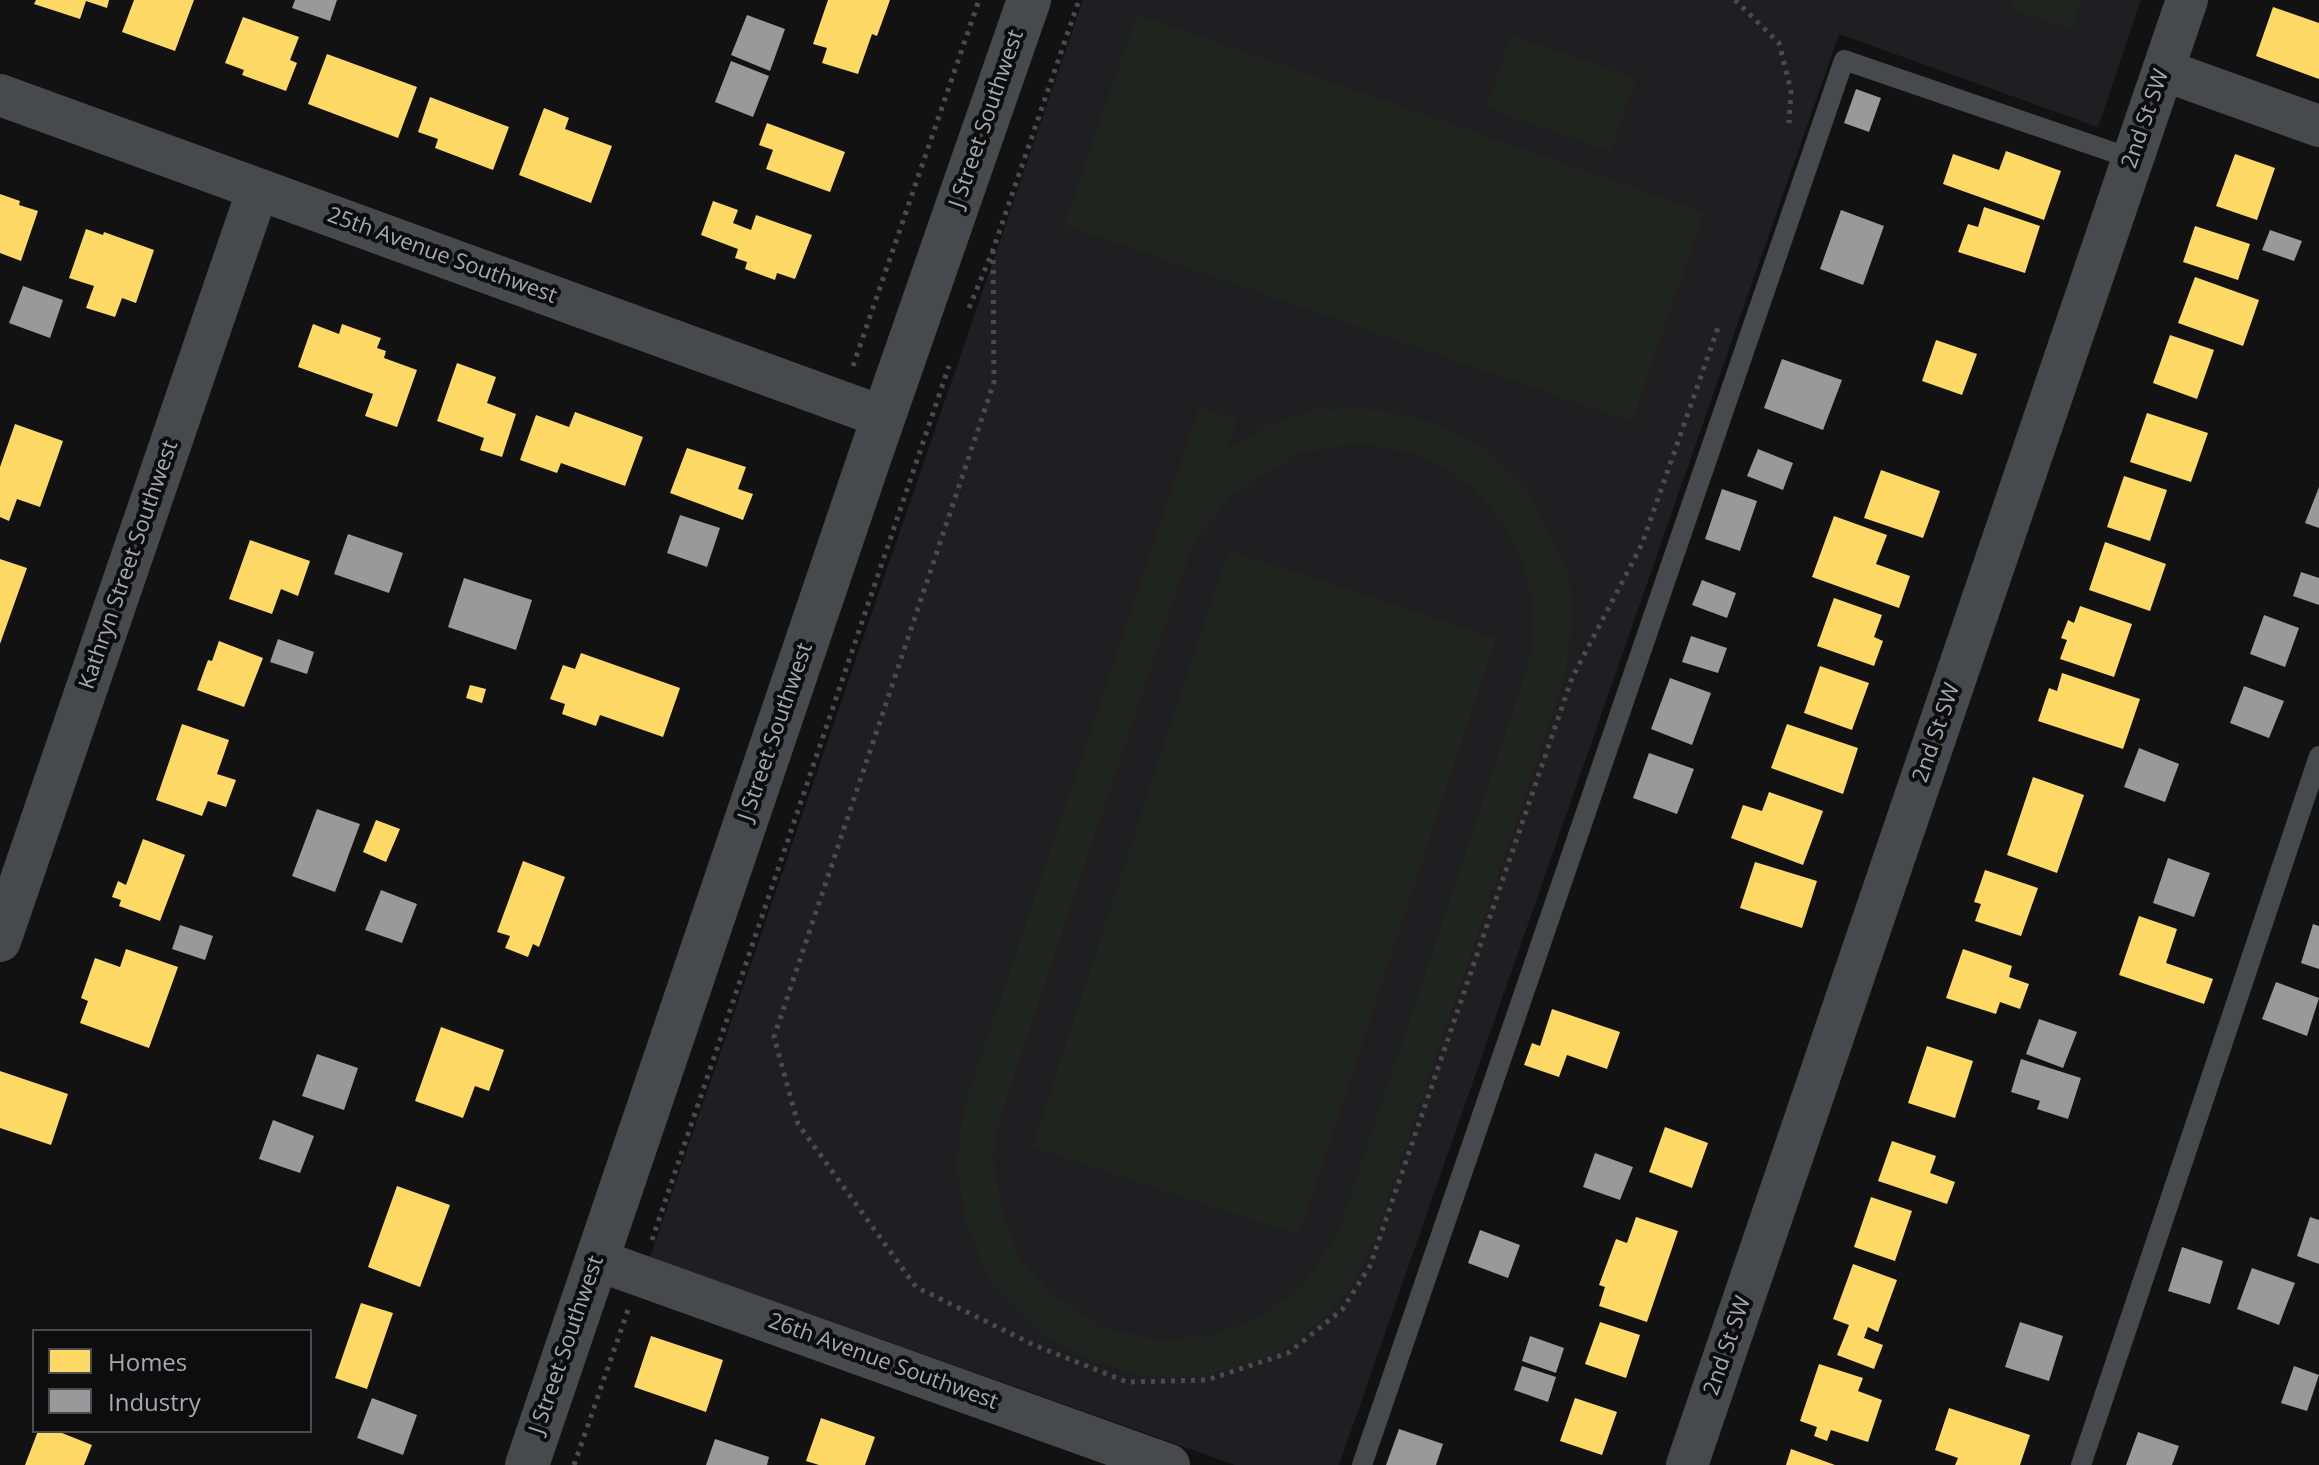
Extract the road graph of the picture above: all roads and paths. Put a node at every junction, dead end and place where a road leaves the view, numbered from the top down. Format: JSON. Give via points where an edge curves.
{"nodes":[{"id":1,"x":979,"y":0,"type":"edge"},
{"id":2,"x":1029,"y":0,"type":"edge"},
{"id":3,"x":1079,"y":0,"type":"edge"},
{"id":4,"x":1735,"y":0,"type":"edge"},
{"id":5,"x":2187,"y":0,"type":"edge"},
{"id":6,"x":2163,"y":70,"type":"junction"},
{"id":7,"x":0,"y":95,"type":"edge"},
{"id":8,"x":1789,"y":125,"type":"dead end"},
{"id":9,"x":2319,"y":126,"type":"edge"},
{"id":10,"x":2133,"y":159,"type":"junction"},
{"id":11,"x":258,"y":189,"type":"junction"},
{"id":12,"x":993,"y":250,"type":"junction"},
{"id":13,"x":967,"y":313,"type":"dead end"},
{"id":14,"x":1721,"y":319,"type":"dead end"},
{"id":15,"x":952,"y":356,"type":"dead end"},
{"id":16,"x":850,"y":374,"type":"dead end"},
{"id":17,"x":883,"y":417,"type":"junction"},
{"id":18,"x":2319,"y":756,"type":"edge"},
{"id":19,"x":0,"y":941,"type":"edge"},
{"id":20,"x":652,"y":1242,"type":"dead end"},
{"id":21,"x":597,"y":1260,"type":"junction"},
{"id":22,"x":632,"y":1298,"type":"dead end"},
{"id":23,"x":527,"y":1465,"type":"edge"},
{"id":24,"x":574,"y":1465,"type":"edge"},
{"id":25,"x":1169,"y":1465,"type":"edge"},
{"id":26,"x":1362,"y":1465,"type":"edge"},
{"id":27,"x":1687,"y":1465,"type":"edge"},
{"id":28,"x":2081,"y":1465,"type":"edge"}],
"edges":[{"from":1,"to":16,"type":"path"},
{"from":2,"to":17,"type":"street","name":"J Street Southwest"},
{"from":3,"to":12,"type":"path"},
{"from":4,"to":8,"type":"path","via":[[1779,43],[1791,91]]},
{"from":5,"to":6,"type":"street","name":"2nd St SW"},
{"from":6,"to":9,"type":"street"},
{"from":6,"to":10,"type":"street","name":"2nd St SW"},
{"from":7,"to":11,"type":"street","name":"25th Avenue Southwest"},
{"from":10,"to":26,"type":"lane","via":[[1844,60]]},
{"from":10,"to":27,"type":"street","name":"2nd St SW"},
{"from":11,"to":17,"type":"street","name":"25th Avenue Southwest"},
{"from":11,"to":19,"type":"street","name":"Kathryn Street Southwest"},
{"from":12,"to":13,"type":"path"},
{"from":12,"to":14,"type":"path","via":[[994,382],[774,1037],[798,1124],[916,1287],[1034,1345],[1127,1382],[1207,1380],[1288,1353],[1342,1310],[1370,1266],[1572,678],[1642,544]]},
{"from":15,"to":20,"type":"path"},
{"from":17,"to":21,"type":"street","name":"J Street Southwest"},
{"from":18,"to":28,"type":"lane"},
{"from":21,"to":23,"type":"street","name":"J Street Southwest"},
{"from":21,"to":25,"type":"street","name":"26th Avenue Southwest"},
{"from":22,"to":24,"type":"path"}]}
